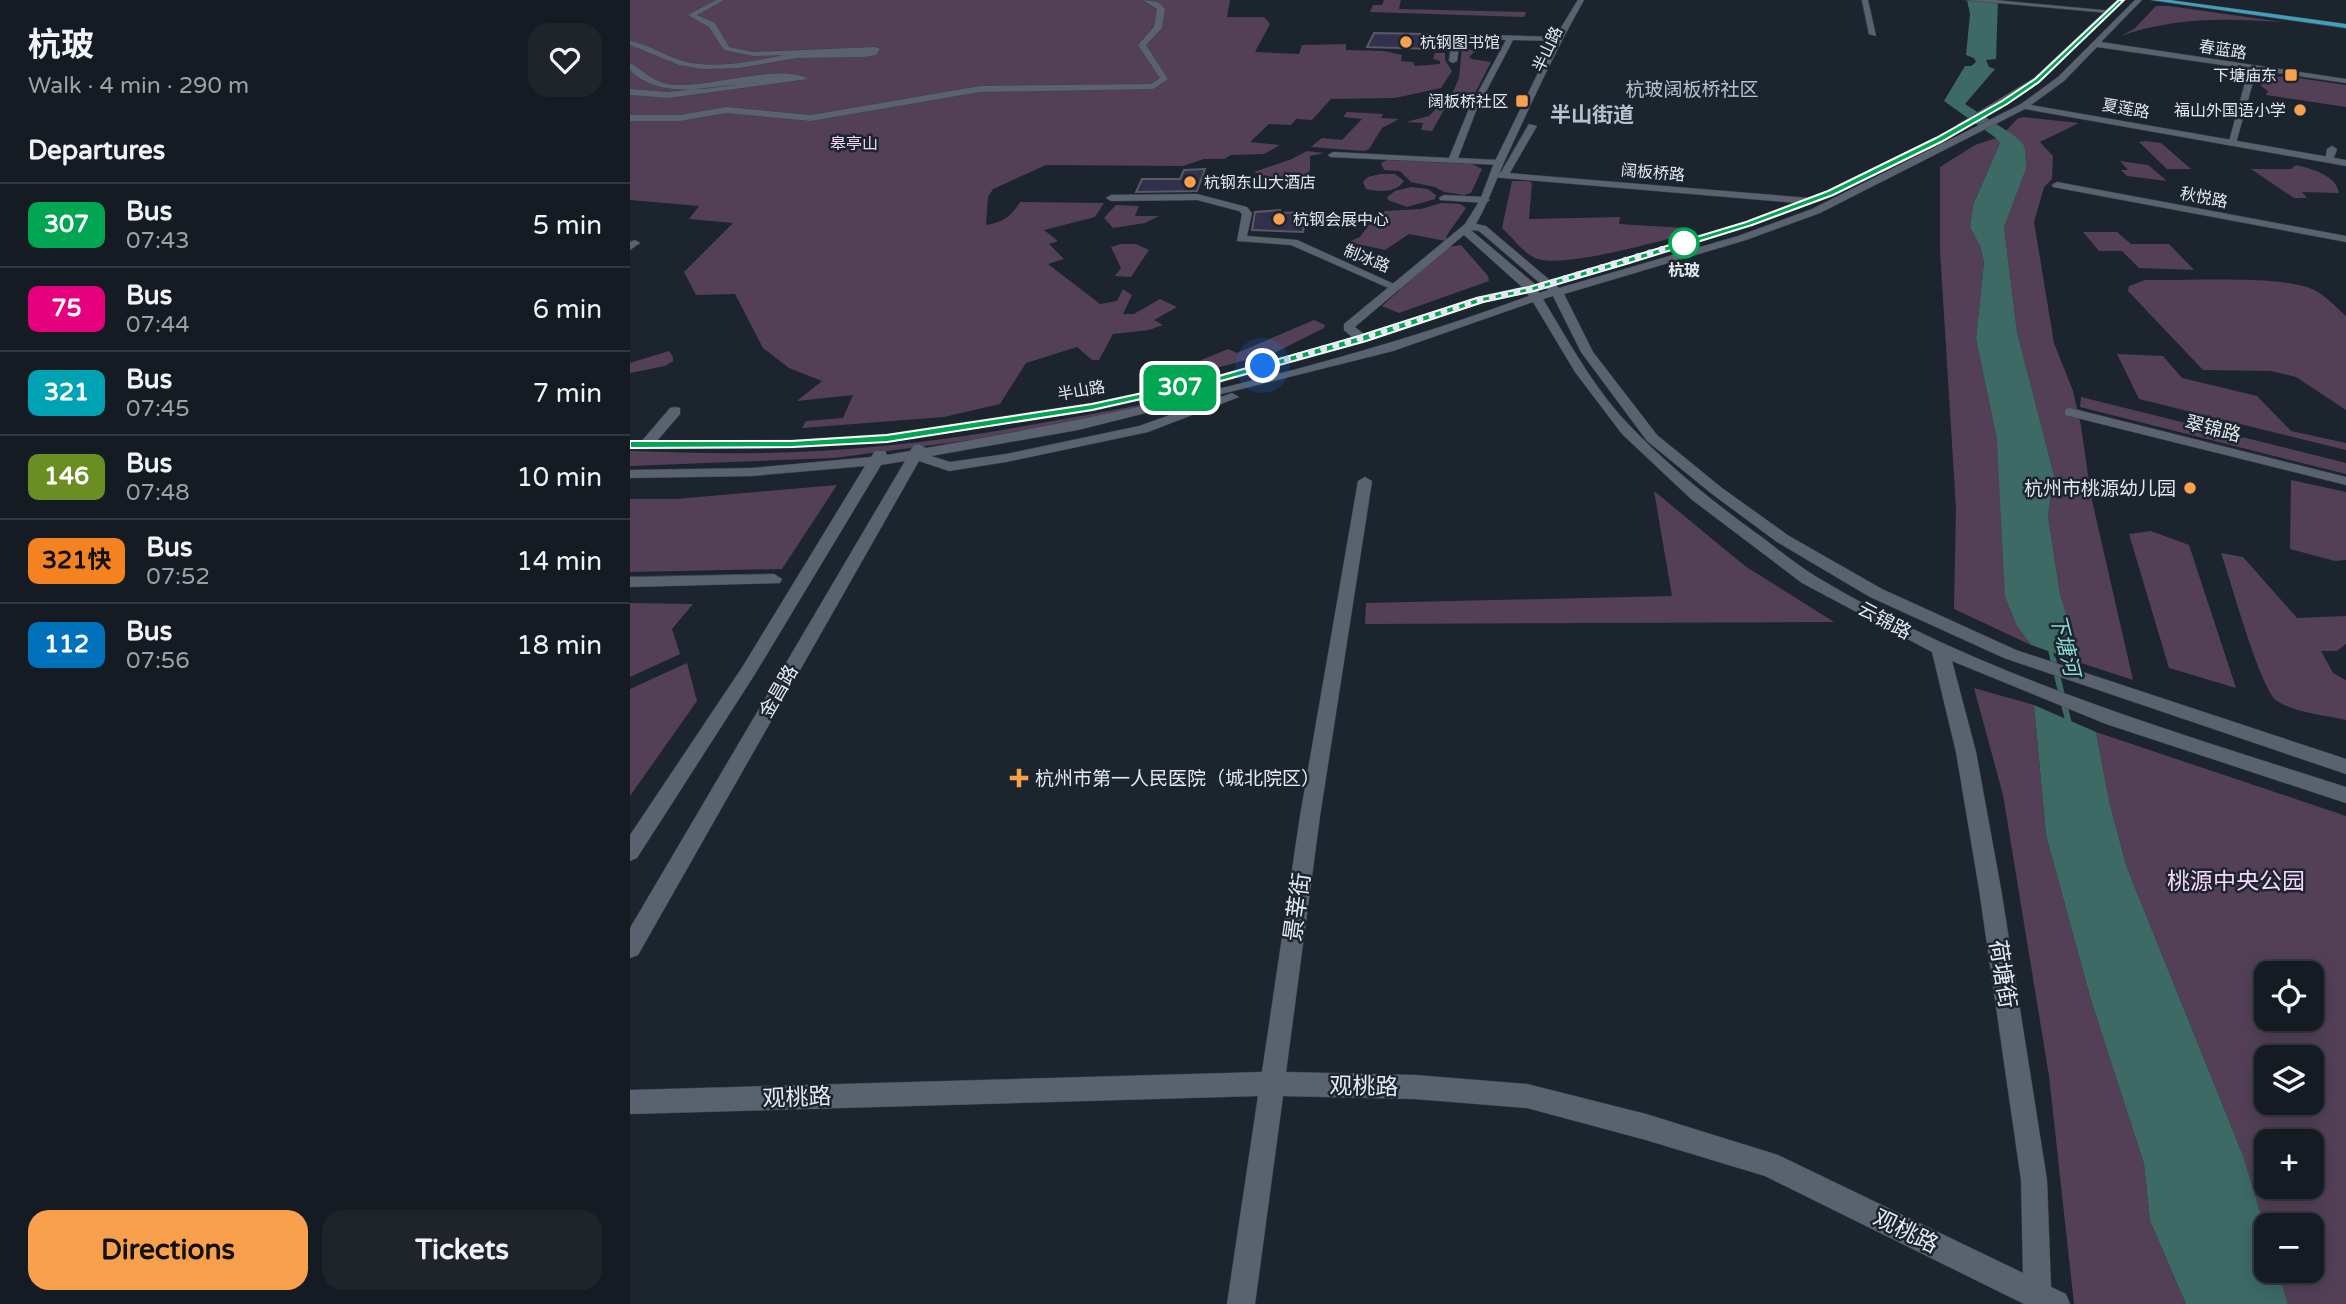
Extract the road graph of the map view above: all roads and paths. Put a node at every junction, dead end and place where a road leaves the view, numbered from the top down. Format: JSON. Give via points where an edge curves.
{"nodes":[{"id":1,"x":721,"y":0,"type":"edge"},
{"id":2,"x":1146,"y":0,"type":"edge"},
{"id":3,"x":1581,"y":0,"type":"edge"},
{"id":4,"x":1593,"y":0,"type":"edge"},
{"id":5,"x":1865,"y":0,"type":"edge"},
{"id":6,"x":1968,"y":0,"type":"edge"},
{"id":7,"x":2121,"y":0,"type":"edge"},
{"id":8,"x":2139,"y":0,"type":"edge"},
{"id":9,"x":2154,"y":0,"type":"edge"},
{"id":10,"x":2182,"y":0,"type":"edge"},
{"id":11,"x":2109,"y":11,"type":"junction"},
{"id":12,"x":2346,"y":24,"type":"edge"},
{"id":13,"x":1873,"y":34,"type":"dead end"},
{"id":14,"x":1573,"y":35,"type":"dead end"},
{"id":15,"x":1511,"y":37,"type":"junction"},
{"id":16,"x":1559,"y":39,"type":"junction"},
{"id":17,"x":630,"y":43,"type":"edge"},
{"id":18,"x":2096,"y":44,"type":"junction"},
{"id":19,"x":1453,"y":61,"type":"dead end"},
{"id":20,"x":630,"y":65,"type":"edge"},
{"id":21,"x":2253,"y":68,"type":"junction"},
{"id":22,"x":2346,"y":81,"type":"edge"},
{"id":23,"x":630,"y":92,"type":"edge"},
{"id":24,"x":2024,"y":106,"type":"junction"},
{"id":25,"x":1535,"y":117,"type":"dead end"},
{"id":26,"x":630,"y":118,"type":"edge"},
{"id":27,"x":2231,"y":143,"type":"junction"},
{"id":28,"x":2332,"y":149,"type":"dead end"},
{"id":29,"x":1333,"y":155,"type":"dead end"},
{"id":30,"x":1452,"y":160,"type":"junction"},
{"id":31,"x":2329,"y":160,"type":"junction"},
{"id":32,"x":1499,"y":163,"type":"junction"},
{"id":33,"x":2346,"y":163,"type":"edge"},
{"id":34,"x":1499,"y":175,"type":"junction"},
{"id":35,"x":2057,"y":185,"type":"dead end"},
{"id":36,"x":1111,"y":198,"type":"dead end"},
{"id":37,"x":1444,"y":198,"type":"dead end"},
{"id":38,"x":1485,"y":200,"type":"junction"},
{"id":39,"x":1809,"y":201,"type":"junction"},
{"id":40,"x":1472,"y":230,"type":"junction"},
{"id":41,"x":2346,"y":239,"type":"edge"},
{"id":42,"x":1397,"y":288,"type":"junction"},
{"id":43,"x":1552,"y":288,"type":"junction"},
{"id":44,"x":1533,"y":293,"type":"junction"},
{"id":45,"x":1362,"y":338,"type":"junction"},
{"id":46,"x":675,"y":411,"type":"dead end"},
{"id":47,"x":2070,"y":412,"type":"dead end"},
{"id":48,"x":925,"y":434,"type":"junction"},
{"id":49,"x":887,"y":438,"type":"junction"},
{"id":50,"x":630,"y":445,"type":"edge"},
{"id":51,"x":646,"y":445,"type":"junction"},
{"id":52,"x":915,"y":456,"type":"junction"},
{"id":53,"x":877,"y":461,"type":"junction"},
{"id":54,"x":630,"y":474,"type":"edge"},
{"id":55,"x":1365,"y":481,"type":"dead end"},
{"id":56,"x":2346,"y":481,"type":"edge"},
{"id":57,"x":774,"y":579,"type":"dead end"},
{"id":58,"x":630,"y":582,"type":"edge"},
{"id":59,"x":1940,"y":649,"type":"junction"},
{"id":60,"x":2346,"y":767,"type":"edge"},
{"id":61,"x":2346,"y":796,"type":"edge"},
{"id":62,"x":630,"y":852,"type":"edge"},
{"id":63,"x":630,"y":948,"type":"edge"},
{"id":64,"x":1273,"y":1084,"type":"junction"},
{"id":65,"x":630,"y":1102,"type":"edge"},
{"id":66,"x":2044,"y":1301,"type":"edge"},
{"id":67,"x":1241,"y":1304,"type":"edge"}],
"edges":[{"from":1,"to":17,"type":"main road","via":[[692,15],[712,25],[726,50],[733,53],[876,49],[864,55],[802,56],[717,67],[672,61]]},
{"from":2,"to":26,"type":"main road","via":[[1161,9],[1158,28],[1142,46],[1164,79],[1153,86],[972,89],[811,118],[726,110],[680,118]]},
{"from":3,"to":16,"type":"main road","name":"半山路"},
{"from":4,"to":14,"type":"main road","name":"半山路"},
{"from":5,"to":13,"type":"main road"},
{"from":6,"to":11,"type":"main road"},
{"from":7,"to":11,"type":"main road"},
{"from":8,"to":18,"type":"main road"},
{"from":9,"to":12,"type":"main road"},
{"from":10,"to":12,"type":"main road"},
{"from":11,"to":39,"type":"main road","via":[[2045,74],[1986,113]]},
{"from":15,"to":16,"type":"main road"},
{"from":15,"to":19,"type":"main road","via":[[1455,36]]},
{"from":15,"to":30,"type":"main road","via":[[1472,110]]},
{"from":16,"to":32,"type":"main road","name":"半山路"},
{"from":18,"to":21,"type":"main road","name":"春蓝路"},
{"from":18,"to":24,"type":"main road","via":[[2061,79]]},
{"from":20,"to":23,"type":"main road","via":[[659,85],[673,87],[804,79],[668,95]]},
{"from":21,"to":22,"type":"main road","name":"春蓝路"},
{"from":21,"to":27,"type":"main road"},
{"from":24,"to":27,"type":"main road","name":"夏莲路"},
{"from":24,"to":43,"type":"main road","via":[[1816,211],[1732,241]]},
{"from":25,"to":34,"type":"main road","name":"半山路","via":[[1518,156]]},
{"from":27,"to":31,"type":"main road","name":"夏莲路"},
{"from":28,"to":31,"type":"main road"},
{"from":29,"to":30,"type":"main road"},
{"from":30,"to":32,"type":"main road"},
{"from":31,"to":33,"type":"main road","name":"夏莲路"},
{"from":32,"to":34,"type":"main road","name":"半山路"},
{"from":34,"to":38,"type":"main road","name":"半山路"},
{"from":34,"to":39,"type":"main road","name":"阔板桥路"},
{"from":34,"to":40,"type":"main road","name":"半山路"},
{"from":35,"to":41,"type":"main road","name":"秋悦路"},
{"from":36,"to":42,"type":"main road","name":"制冰路","via":[[1198,197],[1243,209],[1247,214],[1241,239],[1293,242]]},
{"from":37,"to":38,"type":"main road"},
{"from":38,"to":40,"type":"main road","name":"半山路"},
{"from":39,"to":43,"type":"main road"},
{"from":40,"to":42,"type":"main road","name":"半山路"},
{"from":40,"to":43,"type":"main road"},
{"from":40,"to":44,"type":"main road"},
{"from":42,"to":45,"type":"main road","name":"半山路","via":[[1348,327]]},
{"from":43,"to":44,"type":"main road"},
{"from":43,"to":60,"type":"main road","name":"云锦路","via":[[1587,352],[1652,438],[1783,539],[1876,593],[2010,654]]},
{"from":44,"to":45,"type":"main road","via":[[1480,300]]},
{"from":44,"to":52,"type":"main road","name":"半山路","via":[[1452,328],[1320,365],[1078,426]]},
{"from":44,"to":59,"type":"main road","name":"云锦路","via":[[1581,372],[1628,430],[1696,496],[1808,579]]},
{"from":45,"to":48,"type":"main road","name":"半山路","via":[[1213,380],[1092,407]]},
{"from":46,"to":51,"type":"main road"},
{"from":47,"to":56,"type":"main road","name":"翠锦路"},
{"from":48,"to":49,"type":"main road","name":"半山路"},
{"from":48,"to":52,"type":"main road","name":"金昌路"},
{"from":49,"to":51,"type":"main road","name":"半山路"},
{"from":49,"to":53,"type":"main road","name":"金昌路"},
{"from":50,"to":51,"type":"main road","name":"半山路"},
{"from":52,"to":53,"type":"main road","name":"半山路"},
{"from":52,"to":63,"type":"main road","name":"金昌路"},
{"from":53,"to":54,"type":"main road","name":"半山路"},
{"from":53,"to":62,"type":"main road","name":"金昌路"},
{"from":55,"to":64,"type":"main road","name":"景莘街","via":[[1310,817]]},
{"from":57,"to":58,"type":"main road"},
{"from":59,"to":61,"type":"main road","name":"云锦路","via":[[2092,710]]},
{"from":59,"to":66,"type":"main road","name":"荷塘街","via":[[1966,752],[1992,902],[2034,1180]]},
{"from":64,"to":65,"type":"main road","name":"观桃路"},
{"from":64,"to":66,"type":"main road","name":"观桃路","via":[[1415,1087],[1527,1096],[1646,1127],[1769,1164]]},
{"from":64,"to":67,"type":"main road","name":"景莘街"}]}
